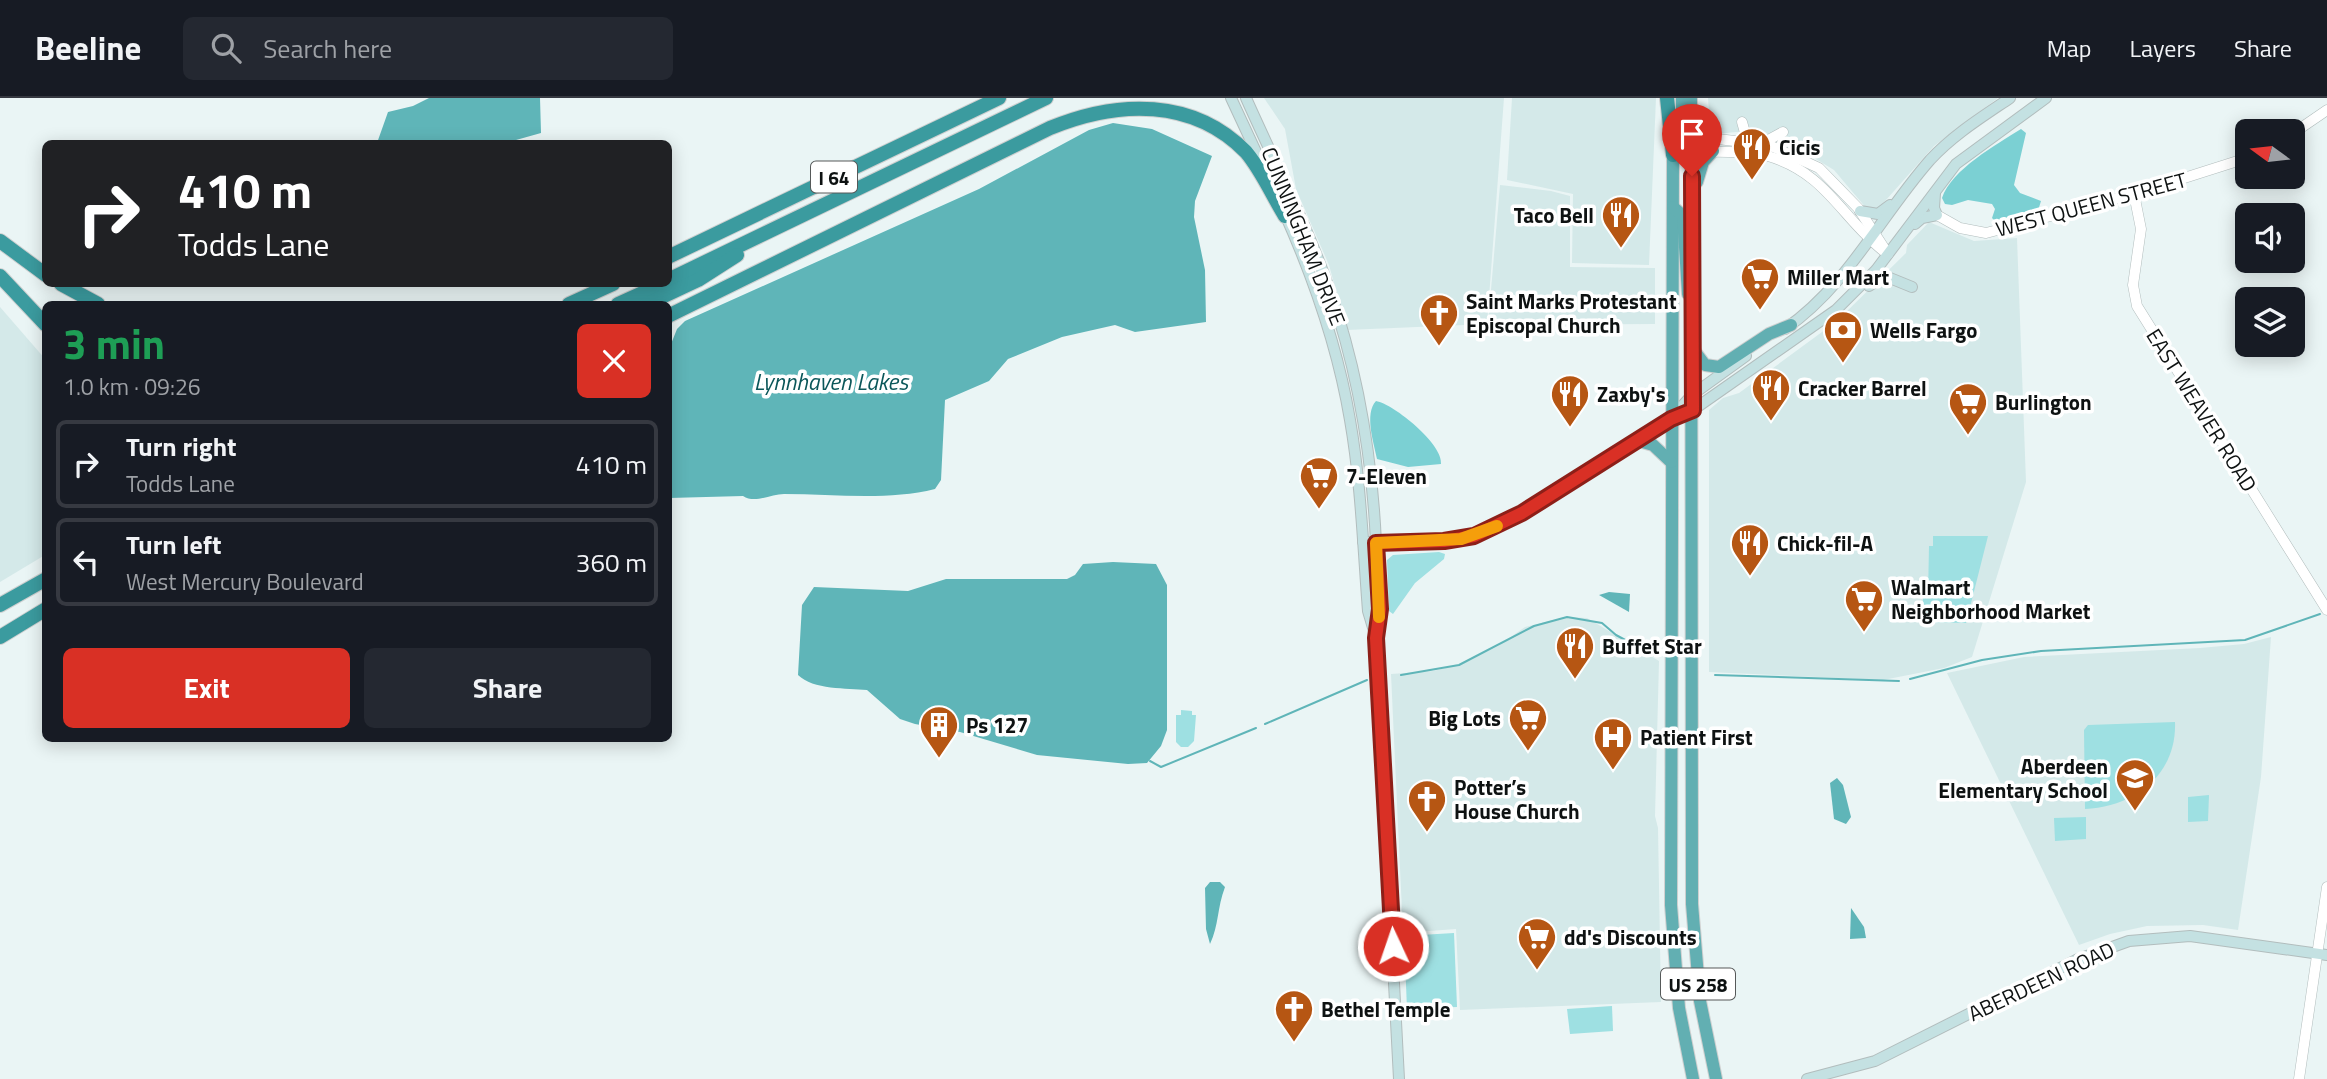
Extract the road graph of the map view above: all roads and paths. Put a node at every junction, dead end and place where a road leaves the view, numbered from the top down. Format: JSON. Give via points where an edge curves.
{"nodes":[{"id":1,"x":999,"y":98,"type":"edge"},
{"id":2,"x":1231,"y":98,"type":"edge"},
{"id":3,"x":1246,"y":98,"type":"edge"},
{"id":4,"x":1667,"y":98,"type":"edge"},
{"id":5,"x":1674,"y":98,"type":"edge"},
{"id":6,"x":1682,"y":98,"type":"edge"},
{"id":7,"x":1691,"y":98,"type":"edge"},
{"id":8,"x":2010,"y":98,"type":"edge"},
{"id":9,"x":2046,"y":98,"type":"edge"},
{"id":10,"x":1045,"y":99,"type":"edge"},
{"id":11,"x":2327,"y":110,"type":"edge"},
{"id":12,"x":1691,"y":120,"type":"junction"},
{"id":13,"x":2305,"y":125,"type":"edge"},
{"id":14,"x":1731,"y":139,"type":"junction"},
{"id":15,"x":1758,"y":142,"type":"junction"},
{"id":16,"x":1692,"y":149,"type":"junction"},
{"id":17,"x":1713,"y":151,"type":"junction"},
{"id":18,"x":1793,"y":154,"type":"junction"},
{"id":19,"x":1673,"y":155,"type":"junction"},
{"id":20,"x":2235,"y":163,"type":"edge"},
{"id":21,"x":1912,"y":184,"type":"junction"},
{"id":22,"x":1936,"y":189,"type":"junction"},
{"id":23,"x":2134,"y":194,"type":"junction"},
{"id":24,"x":1693,"y":196,"type":"junction"},
{"id":25,"x":1673,"y":207,"type":"junction"},
{"id":26,"x":1860,"y":211,"type":"junction"},
{"id":27,"x":1937,"y":215,"type":"junction"},
{"id":28,"x":1285,"y":216,"type":"junction"},
{"id":29,"x":1905,"y":232,"type":"junction"},
{"id":30,"x":760,"y":237,"type":"junction"},
{"id":31,"x":1874,"y":237,"type":"junction"},
{"id":32,"x":0,"y":241,"type":"edge"},
{"id":33,"x":1888,"y":254,"type":"junction"},
{"id":34,"x":672,"y":255,"type":"edge"},
{"id":35,"x":42,"y":272,"type":"edge"},
{"id":36,"x":0,"y":276,"type":"edge"},
{"id":37,"x":672,"y":278,"type":"edge"},
{"id":38,"x":67,"y":287,"type":"edge"},
{"id":39,"x":606,"y":287,"type":"edge"},
{"id":40,"x":655,"y":287,"type":"edge"},
{"id":41,"x":1912,"y":288,"type":"dead end"},
{"id":42,"x":589,"y":295,"type":"junction"},
{"id":43,"x":92,"y":301,"type":"edge"},
{"id":44,"x":571,"y":301,"type":"edge"},
{"id":45,"x":576,"y":301,"type":"edge"},
{"id":46,"x":625,"y":301,"type":"edge"},
{"id":47,"x":653,"y":301,"type":"edge"},
{"id":48,"x":1836,"y":310,"type":"junction"},
{"id":49,"x":1693,"y":311,"type":"junction"},
{"id":50,"x":672,"y":314,"type":"edge"},
{"id":51,"x":42,"y":321,"type":"edge"},
{"id":52,"x":1791,"y":325,"type":"junction"},
{"id":53,"x":1693,"y":348,"type":"junction"},
{"id":54,"x":1692,"y":395,"type":"junction"},
{"id":55,"x":1693,"y":410,"type":"junction"},
{"id":56,"x":1671,"y":419,"type":"junction"},
{"id":57,"x":1639,"y":441,"type":"junction"},
{"id":58,"x":1671,"y":462,"type":"junction"},
{"id":59,"x":1363,"y":542,"type":"junction"},
{"id":60,"x":1376,"y":543,"type":"junction"},
{"id":61,"x":42,"y":581,"type":"edge"},
{"id":62,"x":0,"y":605,"type":"edge"},
{"id":63,"x":2327,"y":610,"type":"edge"},
{"id":64,"x":42,"y":611,"type":"edge"},
{"id":65,"x":0,"y":637,"type":"edge"},
{"id":66,"x":1376,"y":638,"type":"junction"},
{"id":67,"x":2327,"y":887,"type":"edge"},
{"id":68,"x":2322,"y":955,"type":"edge"},
{"id":69,"x":1399,"y":1079,"type":"edge"},
{"id":70,"x":1693,"y":1079,"type":"edge"},
{"id":71,"x":1716,"y":1079,"type":"edge"},
{"id":72,"x":1807,"y":1079,"type":"edge"},
{"id":73,"x":2299,"y":1079,"type":"edge"}],
"edges":[{"from":1,"to":34,"type":"highway","number":"I 64"},
{"from":2,"to":28,"type":"main road","name":"CUNNINGHAM DRIVE"},
{"from":3,"to":60,"type":"main road","name":"CUNNINGHAM DRIVE","via":[[1305,228],[1341,326],[1365,432]]},
{"from":4,"to":19,"type":"highway"},
{"from":5,"to":19,"type":"highway","number":"US 258"},
{"from":6,"to":16,"type":"highway","via":[[1683,138]]},
{"from":7,"to":12,"type":"highway","number":"US 258"},
{"from":8,"to":21,"type":"main road","via":[[1947,143]]},
{"from":9,"to":22,"type":"main road","via":[[1963,158]]},
{"from":10,"to":30,"type":"highway","number":"I 64"},
{"from":11,"to":13,"type":"street"},
{"from":12,"to":14,"type":"street","via":[[1706,137]]},
{"from":12,"to":16,"type":"highway","number":"US 258"},
{"from":14,"to":15,"type":"street"},
{"from":14,"to":15,"type":"street","via":[[1742,122],[1746,136]]},
{"from":15,"to":18,"type":"street"},
{"from":15,"to":18,"type":"street","via":[[1773,140],[1783,132]]},
{"from":16,"to":17,"type":"street"},
{"from":16,"to":24,"type":"highway","number":"US 258"},
{"from":17,"to":24,"type":"highway","via":[[1703,162]]},
{"from":17,"to":31,"type":"street","via":[[1759,154],[1804,173]]},
{"from":18,"to":26,"type":"street","via":[[1832,179]]},
{"from":19,"to":25,"type":"highway","number":"US 258"},
{"from":20,"to":23,"type":"street","name":"WEST QUEEN STREET"},
{"from":21,"to":26,"type":"main road","via":[[1882,213]]},
{"from":21,"to":31,"type":"main road"},
{"from":22,"to":27,"type":"main road"},
{"from":22,"to":29,"type":"main road"},
{"from":23,"to":27,"type":"street","name":"WEST QUEEN STREET","via":[[1986,233],[1960,228]]},
{"from":23,"to":63,"type":"street","name":"EAST WEAVER ROAD","via":[[2141,229],[2133,285],[2137,306]]},
{"from":24,"to":49,"type":"highway","number":"US 258"},
{"from":25,"to":49,"type":"highway","via":[[1683,216],[1685,281]]},
{"from":25,"to":56,"type":"highway","number":"US 258"},
{"from":26,"to":31,"type":"street"},
{"from":27,"to":29,"type":"main road","via":[[1922,218]]},
{"from":28,"to":50,"type":"highway","via":[[1247,153],[1221,129],[1168,106],[1112,107],[1050,128]]},
{"from":28,"to":59,"type":"main road","name":"CUNNINGHAM DRIVE","via":[[1319,298],[1340,371],[1355,455]]},
{"from":29,"to":33,"type":"main road"},
{"from":30,"to":37,"type":"highway","number":"I 64"},
{"from":30,"to":47,"type":"highway","via":[[730,261]]},
{"from":31,"to":33,"type":"street"},
{"from":31,"to":52,"type":"main road","via":[[1829,292]]},
{"from":32,"to":35,"type":"highway"},
{"from":33,"to":48,"type":"main road"},
{"from":36,"to":51,"type":"highway"},
{"from":38,"to":43,"type":"highway"},
{"from":39,"to":42,"type":"highway"},
{"from":40,"to":46,"type":"highway"},
{"from":41,"to":48,"type":"main road","via":[[1879,277]]},
{"from":42,"to":44,"type":"highway"},
{"from":42,"to":45,"type":"highway"},
{"from":48,"to":55,"type":"main road"},
{"from":49,"to":53,"type":"highway","number":"US 258"},
{"from":52,"to":53,"type":"highway","via":[[1769,334],[1719,368],[1705,365]]},
{"from":52,"to":54,"type":"main road"},
{"from":53,"to":54,"type":"highway","number":"US 258"},
{"from":54,"to":55,"type":"highway","number":"US 258"},
{"from":54,"to":56,"type":"main road"},
{"from":55,"to":56,"type":"main road"},
{"from":55,"to":71,"type":"highway","number":"US 258","via":[[1693,919],[1702,1012]]},
{"from":56,"to":57,"type":"main road"},
{"from":56,"to":58,"type":"highway","number":"US 258"},
{"from":57,"to":58,"type":"highway","via":[[1653,445]]},
{"from":57,"to":60,"type":"main road","via":[[1522,513],[1474,536]]},
{"from":58,"to":70,"type":"highway","number":"US 258","via":[[1671,932]]},
{"from":59,"to":60,"type":"main road"},
{"from":59,"to":66,"type":"main road","name":"CUNNINGHAM DRIVE","via":[[1368,611]]},
{"from":60,"to":66,"type":"main road","name":"CUNNINGHAM DRIVE","via":[[1380,609]]},
{"from":61,"to":62,"type":"highway"},
{"from":64,"to":65,"type":"highway"},
{"from":66,"to":69,"type":"main road"},
{"from":67,"to":68,"type":"street"},
{"from":68,"to":72,"type":"main road","name":"ABERDEEN ROAD","via":[[2190,936],[2129,941],[2077,960],[1875,1061]]},
{"from":68,"to":73,"type":"street"}]}
